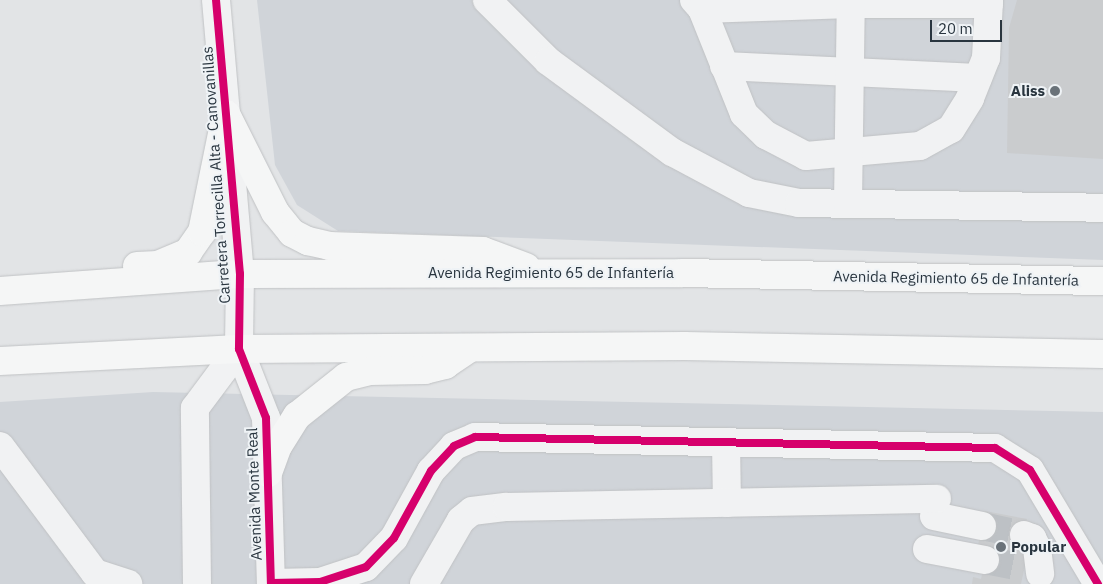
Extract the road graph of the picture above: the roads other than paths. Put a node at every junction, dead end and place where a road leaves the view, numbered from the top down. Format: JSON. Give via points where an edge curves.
{"nodes":[{"id":1,"x":216,"y":0,"type":"edge"},
{"id":2,"x":487,"y":0,"type":"edge"},
{"id":3,"x":851,"y":2,"type":"edge"},
{"id":4,"x":989,"y":2,"type":"edge"},
{"id":5,"x":700,"y":3,"type":"edge"},
{"id":6,"x":724,"y":66,"type":"junction"},
{"id":7,"x":850,"y":73,"type":"junction"},
{"id":8,"x":978,"y":78,"type":"junction"},
{"id":9,"x":226,"y":114,"type":"junction"},
{"id":10,"x":848,"y":154,"type":"junction"},
{"id":11,"x":848,"y":204,"type":"junction"},
{"id":12,"x":1103,"y":208,"type":"edge"},
{"id":13,"x":544,"y":273,"type":"junction"},
{"id":14,"x":240,"y":274,"type":"junction"},
{"id":15,"x":1103,"y":281,"type":"edge"},
{"id":16,"x":0,"y":285,"type":"edge"},
{"id":17,"x":0,"y":291,"type":"edge"},
{"id":18,"x":471,"y":347,"type":"junction"},
{"id":19,"x":239,"y":349,"type":"junction"},
{"id":20,"x":1103,"y":354,"type":"edge"},
{"id":21,"x":0,"y":361,"type":"edge"},
{"id":22,"x":726,"y":442,"type":"junction"},
{"id":23,"x":0,"y":446,"type":"edge"},
{"id":24,"x":268,"y":473,"type":"junction"},
{"id":25,"x":727,"y":503,"type":"junction"},
{"id":26,"x":982,"y":526,"type":"tunnel mouth"},
{"id":27,"x":1024,"y":535,"type":"tunnel mouth"},
{"id":28,"x":927,"y":549,"type":"dead end"},
{"id":29,"x":985,"y":560,"type":"tunnel mouth"},
{"id":30,"x":1038,"y":575,"type":"edge"},
{"id":31,"x":271,"y":583,"type":"edge"},
{"id":32,"x":128,"y":584,"type":"edge"},
{"id":33,"x":197,"y":584,"type":"edge"},
{"id":34,"x":424,"y":584,"type":"edge"},
{"id":35,"x":1098,"y":584,"type":"edge"}],
"edges":[{"from":1,"to":9,"type":"street","name":"Carretera Torrecilla Alta - Canovanillas"},
{"from":2,"to":11,"type":"street","via":[[548,61],[672,152],[749,193],[799,203]]},
{"from":3,"to":4,"type":"street"},
{"from":3,"to":5,"type":"street"},
{"from":3,"to":7,"type":"street"},
{"from":4,"to":8,"type":"street","via":[[986,58]]},
{"from":5,"to":6,"type":"street"},
{"from":6,"to":7,"type":"street"},
{"from":6,"to":10,"type":"street","via":[[744,114],[766,135],[806,156]]},
{"from":7,"to":8,"type":"street"},
{"from":7,"to":10,"type":"street"},
{"from":8,"to":10,"type":"street","via":[[951,129],[920,146]]},
{"from":9,"to":13,"type":"main road","via":[[275,212],[292,233],[308,242],[329,246],[483,251]]},
{"from":9,"to":14,"type":"street","name":"Carretera Torrecilla Alta - Canovanillas"},
{"from":9,"to":16,"type":"main road","via":[[202,232],[188,252],[158,265],[53,269]]},
{"from":10,"to":11,"type":"street"},
{"from":11,"to":12,"type":"street"},
{"from":13,"to":14,"type":"main road","name":"Avenida Regimiento 65 de Infantería"},
{"from":13,"to":15,"type":"main road","name":"Avenida Regimiento 65 de Infantería"},
{"from":14,"to":17,"type":"main road","name":"Avenida Regimiento 65 de Infantería"},
{"from":14,"to":19,"type":"street","name":"Carretera Torrecilla Alta - Canovanillas"},
{"from":18,"to":19,"type":"main road"},
{"from":18,"to":20,"type":"main road","via":[[685,346]]},
{"from":18,"to":24,"type":"main road","via":[[445,365],[425,370],[370,371],[346,377],[298,416],[278,446]]},
{"from":19,"to":21,"type":"main road"},
{"from":19,"to":24,"type":"street","name":"Avenida Monte Real","via":[[266,418]]},
{"from":19,"to":33,"type":"street","via":[[195,408]]},
{"from":22,"to":25,"type":"street"},
{"from":22,"to":31,"type":"street","via":[[475,437],[454,446],[431,471],[394,538],[366,567],[320,582]]},
{"from":22,"to":35,"type":"street","via":[[995,448],[1030,470]]},
{"from":23,"to":32,"type":"street","via":[[95,574]]},
{"from":24,"to":31,"type":"street","name":"Avenida Monte Real"},
{"from":25,"to":26,"type":"street","via":[[935,508]]},
{"from":25,"to":34,"type":"street","via":[[507,507],[472,511],[461,520]]},
{"from":27,"to":30,"type":"street","via":[[1032,538],[1037,548]]},
{"from":28,"to":29,"type":"street"}]}
